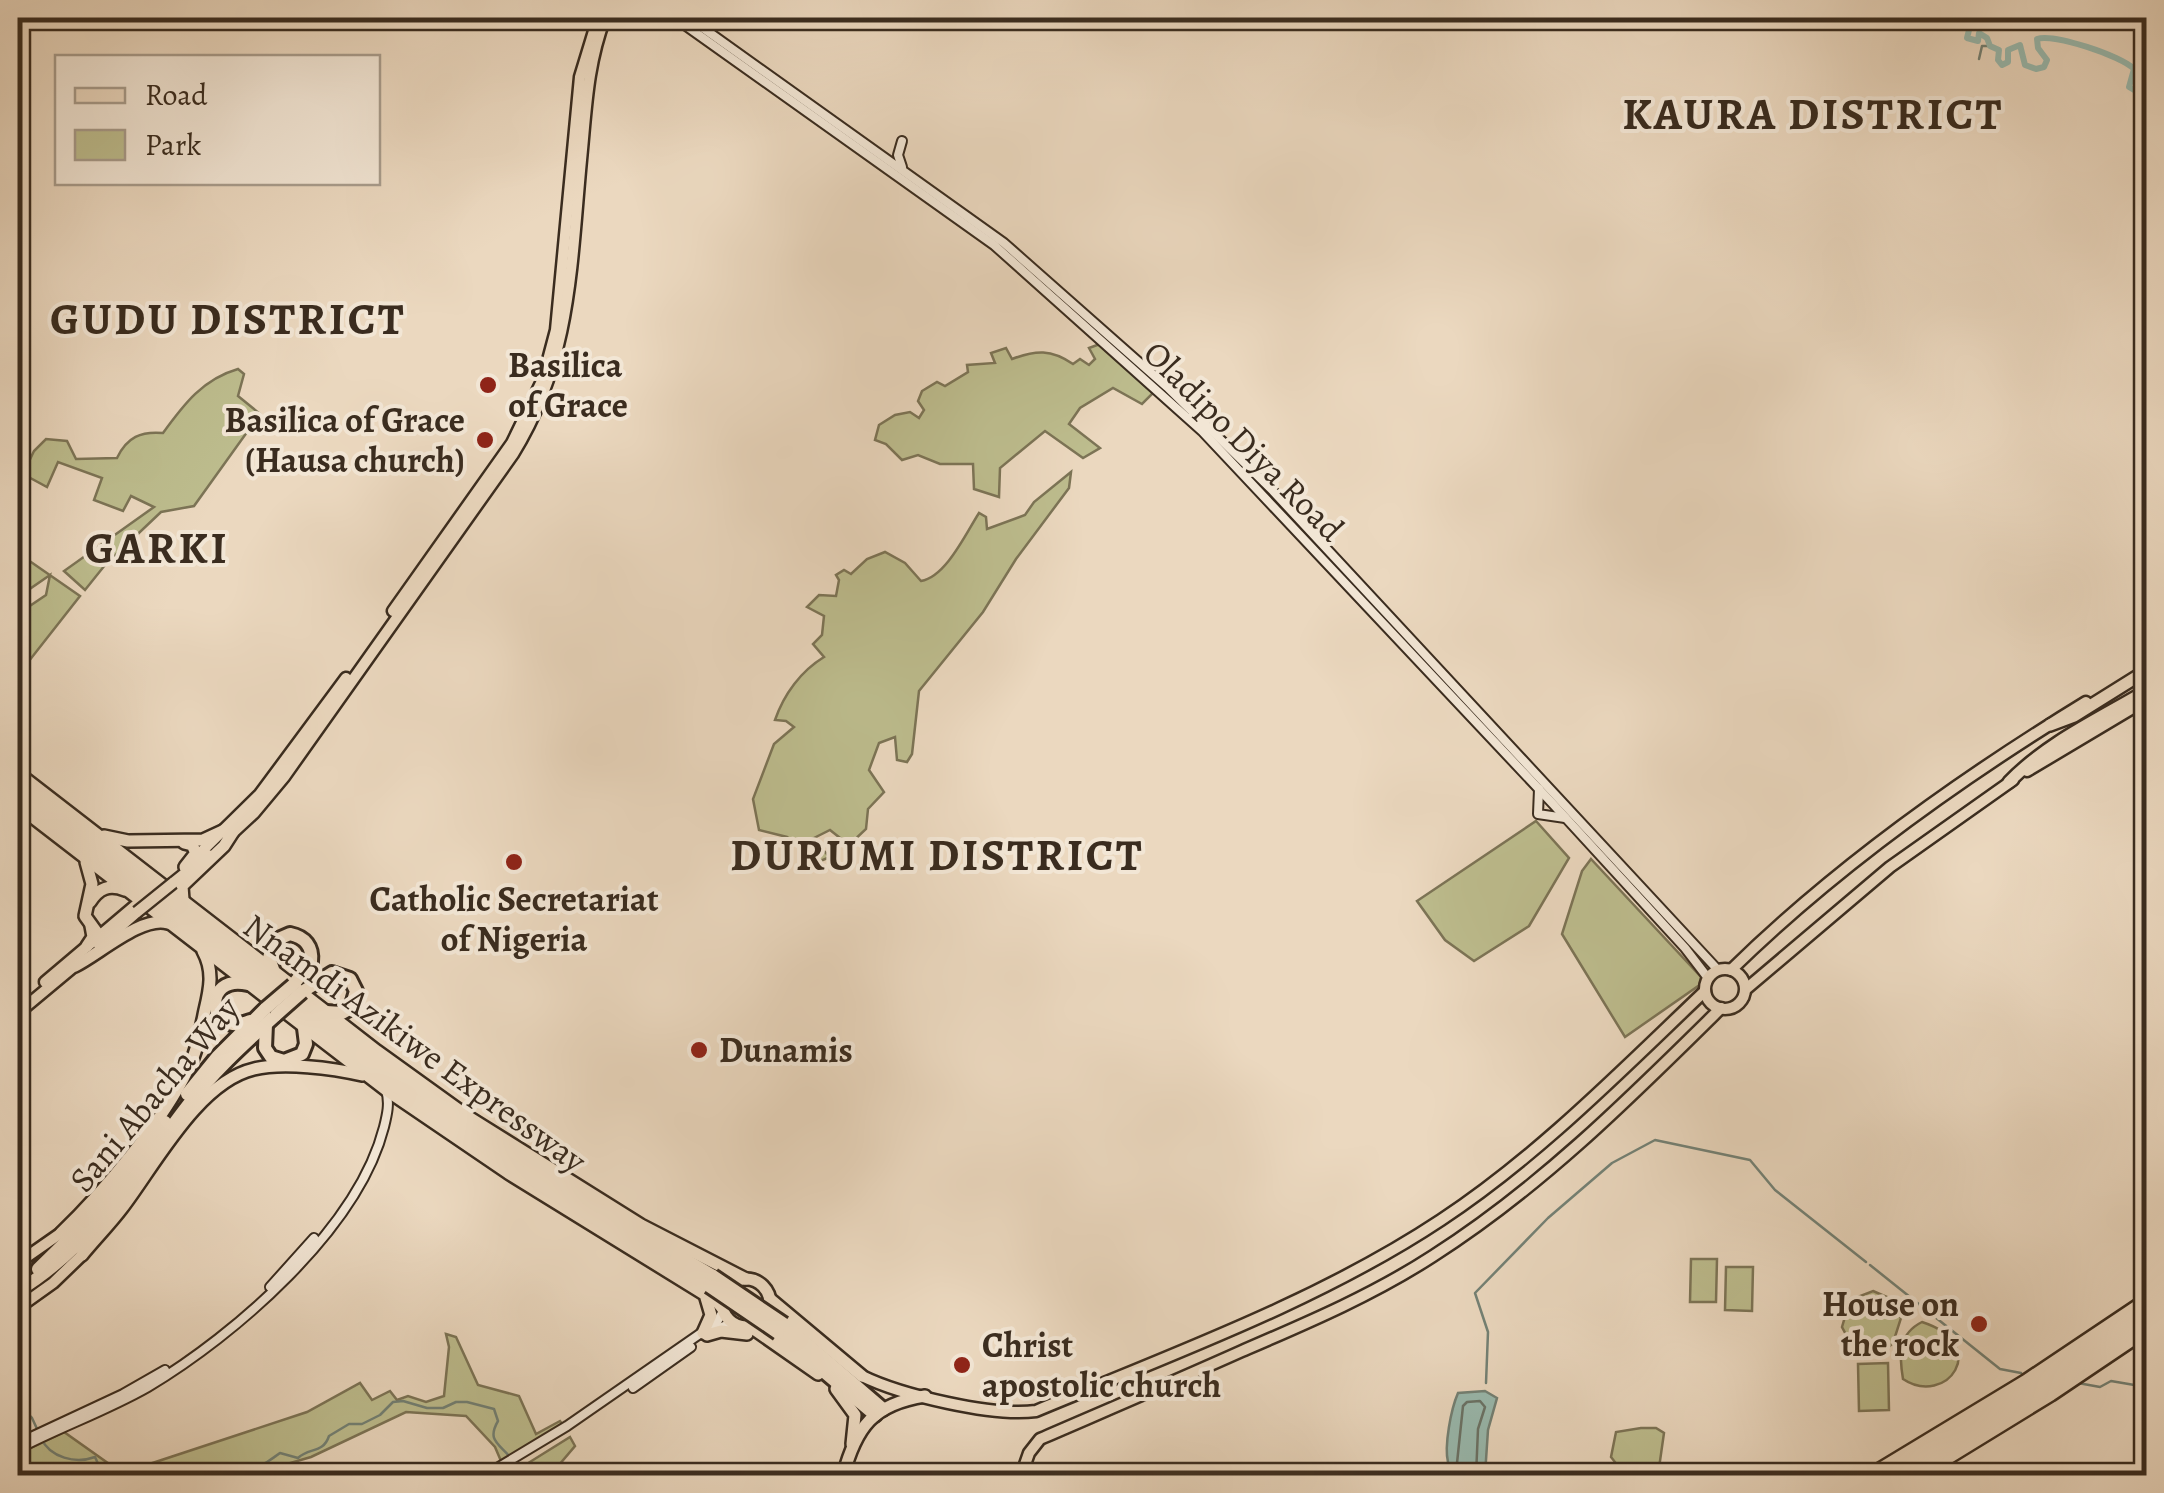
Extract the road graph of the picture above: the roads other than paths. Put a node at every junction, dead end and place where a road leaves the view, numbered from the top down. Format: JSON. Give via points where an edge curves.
{"nodes":[{"id":1,"x":598,"y":18,"type":"edge"},
{"id":2,"x":606,"y":18,"type":"edge"},
{"id":3,"x":675,"y":18,"type":"edge"},
{"id":4,"x":689,"y":18,"type":"edge"},
{"id":5,"x":863,"y":142,"type":"junction"},
{"id":6,"x":912,"y":177,"type":"junction"},
{"id":7,"x":2146,"y":668,"type":"edge"},
{"id":8,"x":2146,"y":691,"type":"edge"},
{"id":9,"x":2146,"y":700,"type":"edge"},
{"id":10,"x":2086,"y":707,"type":"junction"},
{"id":11,"x":2096,"y":720,"type":"junction"},
{"id":12,"x":2050,"y":725,"type":"junction"},
{"id":13,"x":2010,"y":782,"type":"junction"},
{"id":14,"x":18,"y":785,"type":"edge"},
{"id":15,"x":1539,"y":789,"type":"junction"},
{"id":16,"x":18,"y":806,"type":"edge"},
{"id":17,"x":63,"y":809,"type":"joint"},
{"id":18,"x":1565,"y":818,"type":"junction"},
{"id":19,"x":91,"y":829,"type":"junction"},
{"id":20,"x":231,"y":830,"type":"junction"},
{"id":21,"x":188,"y":840,"type":"junction"},
{"id":22,"x":204,"y":850,"type":"junction"},
{"id":23,"x":81,"y":854,"type":"junction"},
{"id":24,"x":185,"y":866,"type":"junction"},
{"id":25,"x":144,"y":871,"type":"junction"},
{"id":26,"x":171,"y":881,"type":"junction"},
{"id":27,"x":134,"y":903,"type":"junction"},
{"id":28,"x":190,"y":906,"type":"junction"},
{"id":29,"x":174,"y":926,"type":"junction"},
{"id":30,"x":100,"y":933,"type":"junction"},
{"id":31,"x":88,"y":946,"type":"joint"},
{"id":32,"x":204,"y":950,"type":"junction"},
{"id":33,"x":248,"y":952,"type":"joint"},
{"id":34,"x":74,"y":966,"type":"junction"},
{"id":35,"x":1718,"y":970,"type":"junction"},
{"id":36,"x":1731,"y":970,"type":"junction"},
{"id":37,"x":274,"y":977,"type":"junction"},
{"id":38,"x":1708,"y":978,"type":"junction"},
{"id":39,"x":251,"y":982,"type":"junction"},
{"id":40,"x":297,"y":988,"type":"junction"},
{"id":41,"x":1746,"y":988,"type":"junction"},
{"id":42,"x":1705,"y":992,"type":"junction"},
{"id":43,"x":18,"y":1004,"type":"edge"},
{"id":44,"x":1721,"y":1008,"type":"junction"},
{"id":45,"x":326,"y":1012,"type":"junction"},
{"id":46,"x":18,"y":1013,"type":"edge"},
{"id":47,"x":265,"y":1017,"type":"junction"},
{"id":48,"x":304,"y":1028,"type":"junction"},
{"id":49,"x":368,"y":1076,"type":"junction"},
{"id":50,"x":386,"y":1090,"type":"junction"},
{"id":51,"x":402,"y":1100,"type":"junction"},
{"id":52,"x":388,"y":1110,"type":"junction"},
{"id":53,"x":147,"y":1132,"type":"junction"},
{"id":54,"x":169,"y":1142,"type":"junction"},
{"id":55,"x":509,"y":1143,"type":"junction"},
{"id":56,"x":527,"y":1165,"type":"junction"},
{"id":57,"x":143,"y":1166,"type":"junction"},
{"id":58,"x":128,"y":1169,"type":"junction"},
{"id":59,"x":508,"y":1173,"type":"junction"},
{"id":60,"x":553,"y":1193,"type":"junction"},
{"id":61,"x":604,"y":1213,"type":"junction"},
{"id":62,"x":588,"y":1214,"type":"junction"},
{"id":63,"x":93,"y":1223,"type":"junction"},
{"id":64,"x":640,"y":1224,"type":"junction"},
{"id":65,"x":61,"y":1233,"type":"junction"},
{"id":66,"x":622,"y":1244,"type":"junction"},
{"id":67,"x":82,"y":1255,"type":"junction"},
{"id":68,"x":18,"y":1262,"type":"edge"},
{"id":69,"x":746,"y":1279,"type":"junction"},
{"id":70,"x":18,"y":1282,"type":"edge"},
{"id":71,"x":708,"y":1286,"type":"junction"},
{"id":72,"x":18,"y":1290,"type":"edge"},
{"id":73,"x":770,"y":1299,"type":"junction"},
{"id":74,"x":2146,"y":1300,"type":"edge"},
{"id":75,"x":18,"y":1308,"type":"edge"},
{"id":76,"x":723,"y":1310,"type":"junction"},
{"id":77,"x":2146,"y":1310,"type":"edge"},
{"id":78,"x":2146,"y":1321,"type":"edge"},
{"id":79,"x":732,"y":1323,"type":"junction"},
{"id":80,"x":746,"y":1327,"type":"junction"},
{"id":81,"x":777,"y":1332,"type":"junction"},
{"id":82,"x":2146,"y":1332,"type":"edge"},
{"id":83,"x":705,"y":1334,"type":"junction"},
{"id":84,"x":862,"y":1376,"type":"joint"},
{"id":85,"x":836,"y":1389,"type":"junction"},
{"id":86,"x":1078,"y":1394,"type":"junction"},
{"id":87,"x":924,"y":1396,"type":"junction"},
{"id":88,"x":874,"y":1410,"type":"junction"},
{"id":89,"x":1091,"y":1417,"type":"junction"},
{"id":90,"x":1947,"y":1429,"type":"junction"},
{"id":91,"x":852,"y":1444,"type":"junction"},
{"id":92,"x":18,"y":1446,"type":"edge"},
{"id":93,"x":1958,"y":1452,"type":"junction"},
{"id":94,"x":1926,"y":1456,"type":"junction"},
{"id":95,"x":504,"y":1467,"type":"junction"},
{"id":96,"x":484,"y":1476,"type":"edge"},
{"id":97,"x":494,"y":1476,"type":"edge"},
{"id":98,"x":843,"y":1476,"type":"edge"},
{"id":99,"x":1022,"y":1476,"type":"edge"},
{"id":100,"x":1868,"y":1476,"type":"edge"},
{"id":101,"x":1885,"y":1476,"type":"edge"},
{"id":102,"x":1902,"y":1476,"type":"edge"},
{"id":103,"x":1919,"y":1476,"type":"edge"}],
"edges":[{"from":1,"to":20,"type":"main road","via":[[580,76],[556,330],[535,399],[512,444]]},
{"from":2,"to":20,"type":"main road","via":[[588,78],[564,331],[534,419],[320,728],[267,798]]},
{"from":3,"to":15,"type":"main road","name":"Oladipo Diya Road","via":[[985,238],[1110,347],[1243,472]]},
{"from":4,"to":5,"type":"main road","name":"Oladipo Diya Road"},
{"from":5,"to":6,"type":"main road","name":"Oladipo Diya Road"},
{"from":5,"to":6,"type":"main road","via":[[886,150],[901,141],[899,162]]},
{"from":6,"to":35,"type":"main road","name":"Oladipo Diya Road","via":[[1004,243],[1230,446]]},
{"from":7,"to":10,"type":"highway"},
{"from":7,"to":12,"type":"main road"},
{"from":8,"to":11,"type":"highway"},
{"from":9,"to":13,"type":"main road"},
{"from":10,"to":11,"type":"highway"},
{"from":10,"to":12,"type":"highway"},
{"from":11,"to":13,"type":"highway"},
{"from":12,"to":36,"type":"main road","via":[[1891,833]]},
{"from":13,"to":41,"type":"main road","via":[[1890,867]]},
{"from":14,"to":17,"type":"highway"},
{"from":14,"to":37,"type":"highway","name":"Nnamdi Azikiwe Expressway"},
{"from":14,"to":39,"type":"highway","name":"Nnamdi Azikiwe Expressway"},
{"from":15,"to":18,"type":"main road","name":"Oladipo Diya Road"},
{"from":15,"to":18,"type":"main road","via":[[1538,814]]},
{"from":16,"to":23,"type":"highway","name":"Nnamdi Azikiwe Expressway"},
{"from":17,"to":19,"type":"highway","name":"Nnamdi Azikiwe Expressway"},
{"from":18,"to":38,"type":"main road","name":"Oladipo Diya Road"},
{"from":19,"to":21,"type":"highway","via":[[117,840]]},
{"from":19,"to":25,"type":"highway","name":"Nnamdi Azikiwe Expressway"},
{"from":20,"to":21,"type":"highway"},
{"from":20,"to":22,"type":"main road"},
{"from":20,"to":26,"type":"main road"},
{"from":20,"to":28,"type":"highway","via":[[227,843],[181,889]]},
{"from":21,"to":22,"type":"highway"},
{"from":22,"to":24,"type":"main road"},
{"from":23,"to":27,"type":"highway","name":"Nnamdi Azikiwe Expressway"},
{"from":23,"to":30,"type":"highway","via":[[92,878],[84,912]]},
{"from":24,"to":25,"type":"highway","via":[[196,853],[192,845],[153,844],[139,853]]},
{"from":24,"to":26,"type":"main road"},
{"from":25,"to":28,"type":"highway","name":"Nnamdi Azikiwe Expressway"},
{"from":26,"to":27,"type":"main road","bridge":true},
{"from":27,"to":29,"type":"highway","name":"Nnamdi Azikiwe Expressway"},
{"from":27,"to":30,"type":"main road"},
{"from":27,"to":30,"type":"highway","via":[[111,886],[98,892],[90,919]]},
{"from":28,"to":33,"type":"highway","name":"Nnamdi Azikiwe Expressway"},
{"from":29,"to":32,"type":"highway","name":"Nnamdi Azikiwe Expressway"},
{"from":29,"to":34,"type":"highway","via":[[154,922]]},
{"from":30,"to":31,"type":"highway"},
{"from":30,"to":34,"type":"main road"},
{"from":31,"to":43,"type":"main road"},
{"from":32,"to":39,"type":"highway"},
{"from":32,"to":53,"type":"highway","via":[[211,977],[188,1071]]},
{"from":33,"to":37,"type":"highway"},
{"from":34,"to":46,"type":"main road"},
{"from":35,"to":36,"type":"main road"},
{"from":35,"to":38,"type":"main road"},
{"from":36,"to":41,"type":"main road"},
{"from":37,"to":40,"type":"highway","via":[[268,958],[274,941],[300,936],[312,957]]},
{"from":37,"to":45,"type":"highway","name":"Nnamdi Azikiwe Expressway"},
{"from":37,"to":56,"type":"highway","name":"Nnamdi Azikiwe Expressway","via":[[416,1090]]},
{"from":38,"to":42,"type":"main road"},
{"from":39,"to":47,"type":"highway","via":[[221,988],[216,1009],[232,1024]]},
{"from":39,"to":48,"type":"highway","name":"Nnamdi Azikiwe Expressway"},
{"from":39,"to":60,"type":"highway","name":"Nnamdi Azikiwe Expressway"},
{"from":40,"to":45,"type":"highway","via":[[332,973],[350,978],[356,991],[351,1008]]},
{"from":40,"to":47,"type":"highway","name":"Sani Abacha Way","bridge":true},
{"from":41,"to":44,"type":"main road","via":[[1736,1006]]},
{"from":42,"to":44,"type":"main road"},
{"from":42,"to":86,"type":"main road","via":[[1556,1131],[1440,1221],[1338,1280]]},
{"from":44,"to":89,"type":"main road","via":[[1564,1159],[1432,1257],[1336,1309]]},
{"from":45,"to":55,"type":"highway","name":"Nnamdi Azikiwe Expressway"},
{"from":47,"to":48,"type":"highway","via":[[264,1048],[284,1061],[302,1054]]},
{"from":47,"to":57,"type":"highway","name":"Sani Abacha Way"},
{"from":47,"to":58,"type":"highway","name":"Sani Abacha Way","via":[[217,1057]]},
{"from":48,"to":49,"type":"highway","name":"Nnamdi Azikiwe Expressway"},
{"from":49,"to":50,"type":"highway","name":"Nnamdi Azikiwe Expressway"},
{"from":49,"to":54,"type":"highway","via":[[324,1068],[249,1070],[204,1099]]},
{"from":50,"to":51,"type":"highway","name":"Nnamdi Azikiwe Expressway"},
{"from":50,"to":52,"type":"main road"},
{"from":51,"to":52,"type":"main road"},
{"from":51,"to":59,"type":"highway","name":"Nnamdi Azikiwe Expressway"},
{"from":52,"to":92,"type":"main road","via":[[374,1158],[286,1271],[240,1314],[142,1384]]},
{"from":53,"to":58,"type":"highway"},
{"from":53,"to":65,"type":"highway"},
{"from":54,"to":57,"type":"highway"},
{"from":54,"to":67,"type":"highway"},
{"from":55,"to":56,"type":"highway"},
{"from":55,"to":64,"type":"highway","name":"Nnamdi Azikiwe Expressway"},
{"from":56,"to":61,"type":"highway","name":"Nnamdi Azikiwe Expressway"},
{"from":57,"to":63,"type":"highway","name":"Sani Abacha Way"},
{"from":58,"to":63,"type":"highway","name":"Sani Abacha Way"},
{"from":59,"to":60,"type":"highway"},
{"from":59,"to":66,"type":"highway","name":"Nnamdi Azikiwe Expressway"},
{"from":60,"to":62,"type":"highway","name":"Nnamdi Azikiwe Expressway"},
{"from":61,"to":64,"type":"highway"},
{"from":61,"to":71,"type":"highway","name":"Nnamdi Azikiwe Expressway"},
{"from":62,"to":66,"type":"highway"},
{"from":62,"to":71,"type":"highway","name":"Nnamdi Azikiwe Expressway"},
{"from":63,"to":65,"type":"highway"},
{"from":63,"to":67,"type":"highway"},
{"from":63,"to":70,"type":"highway","name":"Sani Abacha Way"},
{"from":63,"to":72,"type":"highway","name":"Sani Abacha Way","via":[[68,1255]]},
{"from":64,"to":69,"type":"highway","name":"Nnamdi Azikiwe Expressway"},
{"from":65,"to":68,"type":"main road","name":"Sani Abacha Way"},
{"from":66,"to":71,"type":"highway","name":"Nnamdi Azikiwe Expressway"},
{"from":67,"to":75,"type":"main road"},
{"from":69,"to":73,"type":"highway","via":[[759,1283]]},
{"from":69,"to":76,"type":"highway","via":[[729,1286]]},
{"from":71,"to":76,"type":"highway","name":"Nnamdi Azikiwe Expressway"},
{"from":71,"to":81,"type":"highway","name":"Nnamdi Azikiwe Expressway","bridge":true},
{"from":71,"to":83,"type":"highway"},
{"from":73,"to":80,"type":"highway","via":[[765,1319]]},
{"from":73,"to":84,"type":"highway"},
{"from":74,"to":90,"type":"highway"},
{"from":76,"to":79,"type":"highway"},
{"from":76,"to":83,"type":"main road"},
{"from":77,"to":94,"type":"highway"},
{"from":78,"to":94,"type":"highway"},
{"from":79,"to":80,"type":"highway"},
{"from":79,"to":83,"type":"main road"},
{"from":80,"to":81,"type":"highway","name":"Nnamdi Azikiwe Expressway"},
{"from":81,"to":83,"type":"highway"},
{"from":81,"to":85,"type":"highway","name":"Nnamdi Azikiwe Expressway"},
{"from":81,"to":88,"type":"highway","name":"Nnamdi Azikiwe Expressway"},
{"from":82,"to":93,"type":"highway"},
{"from":83,"to":95,"type":"main road"},
{"from":84,"to":87,"type":"main road"},
{"from":85,"to":88,"type":"highway"},
{"from":85,"to":91,"type":"highway","via":[[855,1415]]},
{"from":86,"to":87,"type":"main road","via":[[1036,1412],[1008,1413]]},
{"from":86,"to":89,"type":"main road","via":[[1095,1401]]},
{"from":87,"to":88,"type":"highway"},
{"from":88,"to":91,"type":"highway"},
{"from":89,"to":99,"type":"main road","via":[[1040,1438]]},
{"from":90,"to":94,"type":"highway"},
{"from":90,"to":100,"type":"highway"},
{"from":91,"to":98,"type":"highway"},
{"from":93,"to":94,"type":"highway"},
{"from":93,"to":103,"type":"highway"},
{"from":94,"to":101,"type":"highway"},
{"from":94,"to":102,"type":"highway"},
{"from":95,"to":96,"type":"main road"},
{"from":95,"to":97,"type":"main road"}]}
